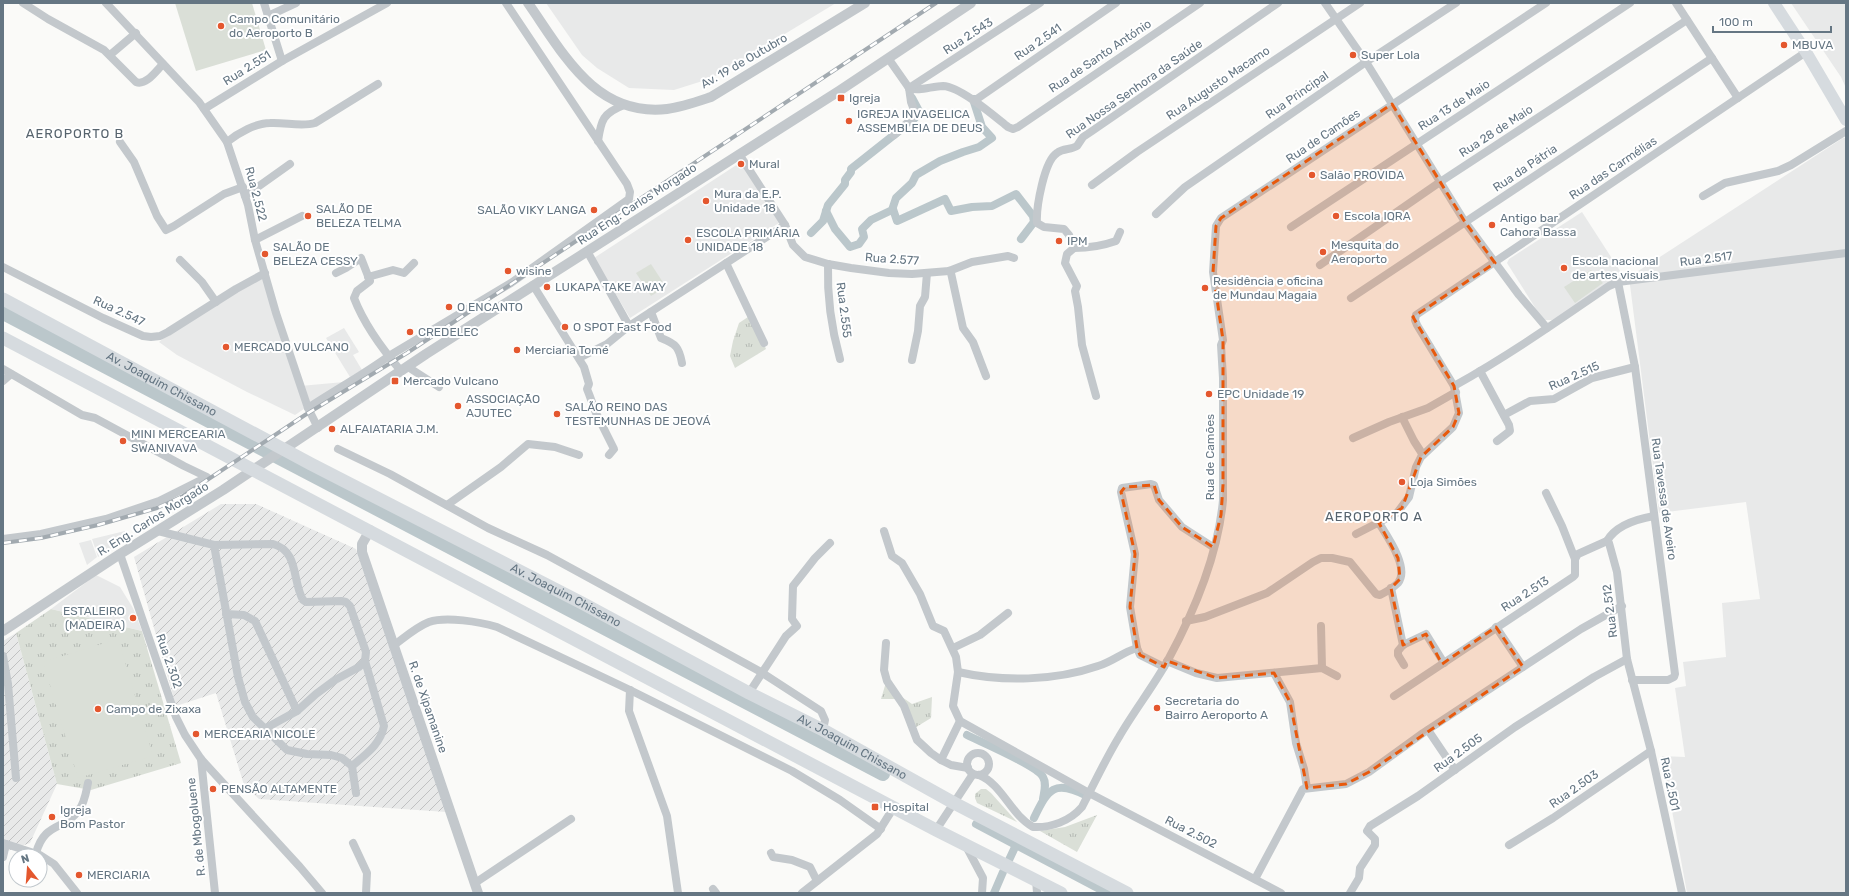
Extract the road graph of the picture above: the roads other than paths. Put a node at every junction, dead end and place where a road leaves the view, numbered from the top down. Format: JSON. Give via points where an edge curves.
{"nodes":[{"id":1,"x":23,"y":3,"type":"edge"},
{"id":2,"x":106,"y":3,"type":"edge"},
{"id":3,"x":264,"y":3,"type":"edge"},
{"id":4,"x":296,"y":3,"type":"edge"},
{"id":5,"x":387,"y":3,"type":"edge"},
{"id":6,"x":506,"y":3,"type":"edge"},
{"id":7,"x":528,"y":3,"type":"edge"},
{"id":8,"x":865,"y":3,"type":"edge"},
{"id":9,"x":971,"y":3,"type":"edge"},
{"id":10,"x":1040,"y":3,"type":"edge"},
{"id":11,"x":1116,"y":3,"type":"edge"},
{"id":12,"x":1200,"y":3,"type":"edge"},
{"id":13,"x":1278,"y":3,"type":"edge"},
{"id":14,"x":1325,"y":3,"type":"edge"},
{"id":15,"x":1360,"y":3,"type":"edge"},
{"id":16,"x":1456,"y":3,"type":"edge"},
{"id":17,"x":1546,"y":3,"type":"edge"},
{"id":18,"x":1630,"y":3,"type":"edge"},
{"id":19,"x":1676,"y":3,"type":"edge"},
{"id":20,"x":1774,"y":3,"type":"edge"},
{"id":21,"x":268,"y":16,"type":"junction"},
{"id":22,"x":1335,"y":19,"type":"junction"},
{"id":23,"x":1687,"y":20,"type":"junction"},
{"id":24,"x":136,"y":33,"type":"junction"},
{"id":25,"x":1806,"y":52,"type":"junction"},
{"id":26,"x":110,"y":55,"type":"junction"},
{"id":27,"x":888,"y":58,"type":"junction"},
{"id":28,"x":1712,"y":58,"type":"junction"},
{"id":29,"x":282,"y":60,"type":"junction"},
{"id":30,"x":1366,"y":62,"type":"junction"},
{"id":31,"x":163,"y":64,"type":"junction"},
{"id":32,"x":378,"y":84,"type":"dead end"},
{"id":33,"x":909,"y":88,"type":"junction"},
{"id":34,"x":1738,"y":98,"type":"junction"},
{"id":35,"x":974,"y":101,"type":"junction"},
{"id":36,"x":1392,"y":104,"type":"junction"},
{"id":37,"x":624,"y":105,"type":"junction"},
{"id":38,"x":204,"y":109,"type":"junction"},
{"id":39,"x":1846,"y":120,"type":"edge"},
{"id":40,"x":1846,"y":131,"type":"edge"},
{"id":41,"x":894,"y":135,"type":"dead end"},
{"id":42,"x":598,"y":141,"type":"junction"},
{"id":43,"x":120,"y":142,"type":"dead end"},
{"id":44,"x":227,"y":142,"type":"junction"},
{"id":45,"x":1416,"y":144,"type":"junction"},
{"id":46,"x":740,"y":154,"type":"junction"},
{"id":47,"x":290,"y":164,"type":"dead end"},
{"id":48,"x":1440,"y":182,"type":"junction"},
{"id":49,"x":1092,"y":185,"type":"dead end"},
{"id":50,"x":243,"y":187,"type":"junction"},
{"id":51,"x":245,"y":196,"type":"junction"},
{"id":52,"x":1703,"y":196,"type":"dead end"},
{"id":53,"x":1156,"y":214,"type":"dead end"},
{"id":54,"x":302,"y":216,"type":"dead end"},
{"id":55,"x":1465,"y":222,"type":"junction"},
{"id":56,"x":785,"y":225,"type":"junction"},
{"id":57,"x":1291,"y":227,"type":"dead end"},
{"id":58,"x":1120,"y":232,"type":"dead end"},
{"id":59,"x":255,"y":240,"type":"junction"},
{"id":60,"x":1074,"y":248,"type":"junction"},
{"id":61,"x":587,"y":251,"type":"junction"},
{"id":62,"x":1846,"y":253,"type":"edge"},
{"id":63,"x":1014,"y":258,"type":"dead end"},
{"id":64,"x":180,"y":260,"type":"dead end"},
{"id":65,"x":414,"y":263,"type":"dead end"},
{"id":66,"x":1495,"y":263,"type":"junction"},
{"id":67,"x":726,"y":264,"type":"junction"},
{"id":68,"x":828,"y":264,"type":"junction"},
{"id":69,"x":1320,"y":265,"type":"dead end"},
{"id":70,"x":3,"y":267,"type":"edge"},
{"id":71,"x":949,"y":271,"type":"junction"},
{"id":72,"x":265,"y":273,"type":"junction"},
{"id":73,"x":336,"y":273,"type":"dead end"},
{"id":74,"x":927,"y":273,"type":"junction"},
{"id":75,"x":368,"y":277,"type":"junction"},
{"id":76,"x":1618,"y":282,"type":"junction"},
{"id":77,"x":533,"y":285,"type":"junction"},
{"id":78,"x":1351,"y":298,"type":"dead end"},
{"id":79,"x":3,"y":299,"type":"edge"},
{"id":80,"x":216,"y":302,"type":"junction"},
{"id":81,"x":651,"y":312,"type":"junction"},
{"id":82,"x":629,"y":326,"type":"junction"},
{"id":83,"x":1547,"y":328,"type":"junction"},
{"id":84,"x":3,"y":338,"type":"edge"},
{"id":85,"x":764,"y":342,"type":"dead end"},
{"id":86,"x":389,"y":356,"type":"junction"},
{"id":87,"x":579,"y":358,"type":"junction"},
{"id":88,"x":840,"y":359,"type":"dead end"},
{"id":89,"x":912,"y":360,"type":"dead end"},
{"id":90,"x":682,"y":363,"type":"dead end"},
{"id":91,"x":1635,"y":368,"type":"junction"},
{"id":92,"x":404,"y":369,"type":"junction"},
{"id":93,"x":3,"y":370,"type":"edge"},
{"id":94,"x":1480,"y":371,"type":"junction"},
{"id":95,"x":11,"y":374,"type":"junction"},
{"id":96,"x":986,"y":376,"type":"dead end"},
{"id":97,"x":3,"y":381,"type":"edge"},
{"id":98,"x":439,"y":387,"type":"dead end"},
{"id":99,"x":1455,"y":389,"type":"junction"},
{"id":100,"x":1096,"y":396,"type":"dead end"},
{"id":101,"x":308,"y":408,"type":"junction"},
{"id":102,"x":1504,"y":415,"type":"junction"},
{"id":103,"x":1402,"y":417,"type":"junction"},
{"id":104,"x":317,"y":428,"type":"junction"},
{"id":105,"x":1353,"y":438,"type":"dead end"},
{"id":106,"x":1497,"y":441,"type":"dead end"},
{"id":107,"x":338,"y":449,"type":"dead end"},
{"id":108,"x":579,"y":455,"type":"dead end"},
{"id":109,"x":609,"y":455,"type":"dead end"},
{"id":110,"x":1423,"y":455,"type":"junction"},
{"id":111,"x":1546,"y":493,"type":"dead end"},
{"id":112,"x":447,"y":505,"type":"junction"},
{"id":113,"x":1654,"y":516,"type":"junction"},
{"id":114,"x":1379,"y":523,"type":"junction"},
{"id":115,"x":370,"y":530,"type":"junction"},
{"id":116,"x":158,"y":531,"type":"junction"},
{"id":117,"x":884,"y":531,"type":"dead end"},
{"id":118,"x":1356,"y":534,"type":"dead end"},
{"id":119,"x":3,"y":539,"type":"edge"},
{"id":120,"x":1607,"y":541,"type":"junction"},
{"id":121,"x":830,"y":543,"type":"dead end"},
{"id":122,"x":214,"y":545,"type":"junction"},
{"id":123,"x":1213,"y":547,"type":"junction"},
{"id":124,"x":120,"y":554,"type":"junction"},
{"id":125,"x":1576,"y":559,"type":"junction"},
{"id":126,"x":1391,"y":588,"type":"junction"},
{"id":127,"x":1622,"y":606,"type":"junction"},
{"id":128,"x":1008,"y":613,"type":"dead end"},
{"id":129,"x":226,"y":614,"type":"junction"},
{"id":130,"x":1186,"y":621,"type":"junction"},
{"id":131,"x":1322,"y":626,"type":"dead end"},
{"id":132,"x":1496,"y":627,"type":"junction"},
{"id":133,"x":3,"y":632,"type":"edge"},
{"id":134,"x":886,"y":643,"type":"dead end"},
{"id":135,"x":393,"y":646,"type":"junction"},
{"id":136,"x":1403,"y":646,"type":"junction"},
{"id":137,"x":953,"y":648,"type":"junction"},
{"id":138,"x":1137,"y":648,"type":"junction"},
{"id":139,"x":3,"y":656,"type":"edge"},
{"id":140,"x":1627,"y":659,"type":"junction"},
{"id":141,"x":365,"y":661,"type":"junction"},
{"id":142,"x":1444,"y":663,"type":"junction"},
{"id":143,"x":1165,"y":664,"type":"junction"},
{"id":144,"x":1404,"y":665,"type":"dead end"},
{"id":145,"x":1523,"y":667,"type":"junction"},
{"id":146,"x":1322,"y":668,"type":"junction"},
{"id":147,"x":761,"y":672,"type":"junction"},
{"id":148,"x":958,"y":672,"type":"junction"},
{"id":149,"x":1274,"y":673,"type":"junction"},
{"id":150,"x":1337,"y":676,"type":"dead end"},
{"id":151,"x":1632,"y":680,"type":"junction"},
{"id":152,"x":630,"y":690,"type":"junction"},
{"id":153,"x":749,"y":693,"type":"junction"},
{"id":154,"x":1394,"y":696,"type":"dead end"},
{"id":155,"x":297,"y":711,"type":"junction"},
{"id":156,"x":960,"y":721,"type":"junction"},
{"id":157,"x":266,"y":728,"type":"junction"},
{"id":158,"x":823,"y":730,"type":"junction"},
{"id":159,"x":1428,"y":730,"type":"junction"},
{"id":160,"x":1651,"y":751,"type":"junction"},
{"id":161,"x":201,"y":759,"type":"junction"},
{"id":162,"x":941,"y":760,"type":"junction"},
{"id":163,"x":352,"y":766,"type":"junction"},
{"id":164,"x":1455,"y":770,"type":"junction"},
{"id":165,"x":973,"y":772,"type":"junction"},
{"id":166,"x":16,"y":778,"type":"dead end"},
{"id":167,"x":88,"y":783,"type":"dead end"},
{"id":168,"x":1307,"y":788,"type":"junction"},
{"id":169,"x":356,"y":793,"type":"dead end"},
{"id":170,"x":1089,"y":793,"type":"junction"},
{"id":171,"x":954,"y":803,"type":"junction"},
{"id":172,"x":894,"y":807,"type":"junction"},
{"id":173,"x":571,"y":819,"type":"dead end"},
{"id":174,"x":881,"y":829,"type":"junction"},
{"id":175,"x":936,"y":830,"type":"junction"},
{"id":176,"x":353,"y":843,"type":"dead end"},
{"id":177,"x":5,"y":844,"type":"edge"},
{"id":178,"x":965,"y":844,"type":"junction"},
{"id":179,"x":1509,"y":845,"type":"dead end"},
{"id":180,"x":19,"y":848,"type":"edge"},
{"id":181,"x":38,"y":848,"type":"edge"},
{"id":182,"x":771,"y":853,"type":"dead end"},
{"id":183,"x":3,"y":857,"type":"edge"},
{"id":184,"x":48,"y":860,"type":"edge"},
{"id":185,"x":1255,"y":879,"type":"junction"},
{"id":186,"x":1036,"y":880,"type":"junction"},
{"id":187,"x":817,"y":881,"type":"junction"},
{"id":188,"x":476,"y":888,"type":"edge"},
{"id":189,"x":77,"y":893,"type":"edge"},
{"id":190,"x":215,"y":893,"type":"edge"},
{"id":191,"x":322,"y":893,"type":"edge"},
{"id":192,"x":366,"y":893,"type":"edge"},
{"id":193,"x":678,"y":893,"type":"edge"},
{"id":194,"x":802,"y":893,"type":"edge"},
{"id":195,"x":982,"y":893,"type":"edge"},
{"id":196,"x":1037,"y":893,"type":"edge"},
{"id":197,"x":1061,"y":893,"type":"edge"},
{"id":198,"x":1127,"y":893,"type":"edge"},
{"id":199,"x":1281,"y":893,"type":"edge"},
{"id":200,"x":1350,"y":893,"type":"edge"},
{"id":201,"x":1682,"y":893,"type":"edge"}],
"edges":[{"from":1,"to":26,"type":"street"},
{"from":2,"to":24,"type":"street","name":"Rua 2.522"},
{"from":3,"to":21,"type":"street"},
{"from":4,"to":21,"type":"street"},
{"from":5,"to":29,"type":"street","name":"Rua 2.551"},
{"from":6,"to":42,"type":"street"},
{"from":7,"to":37,"type":"street","name":"Av. 19 de Outubro","via":[[573,68],[597,90]]},
{"from":8,"to":37,"type":"street","name":"Av. 19 de Outubro","via":[[711,97],[686,106],[665,109]]},
{"from":9,"to":27,"type":"street","name":"Rua Eng. Carlos Morgado"},
{"from":10,"to":33,"type":"street","name":"Rua 2.543"},
{"from":11,"to":35,"type":"street","name":"Rua 2.541"},
{"from":12,"to":35,"type":"street","name":"Rua de Santo António","via":[[1018,127],[1008,127]]},
{"from":13,"to":60,"type":"street","name":"Rua Nossa Senhora da Saúde","via":[[1083,137],[1077,146],[1062,150],[1052,157],[1043,182],[1036,213],[1037,223],[1039,226],[1064,229]]},
{"from":14,"to":22,"type":"street"},
{"from":15,"to":22,"type":"street","name":"Rua Augusto Macamo"},
{"from":16,"to":30,"type":"street","name":"Rua Principal"},
{"from":17,"to":36,"type":"street","name":"Rua de Camões"},
{"from":18,"to":45,"type":"street","name":"Rua 13 de Maio"},
{"from":19,"to":23,"type":"street"},
{"from":20,"to":25,"type":"main road"},
{"from":21,"to":29,"type":"street"},
{"from":22,"to":30,"type":"street"},
{"from":22,"to":49,"type":"street","name":"Rua Augusto Macamo"},
{"from":23,"to":28,"type":"street"},
{"from":23,"to":48,"type":"street","name":"Rua 28 de Maio"},
{"from":24,"to":26,"type":"street"},
{"from":24,"to":31,"type":"street","name":"Rua 2.522"},
{"from":25,"to":34,"type":"street","name":"Rua das Carmélias"},
{"from":25,"to":39,"type":"main road"},
{"from":26,"to":31,"type":"street","via":[[140,84]]},
{"from":27,"to":33,"type":"street"},
{"from":27,"to":46,"type":"street","name":"Rua Eng. Carlos Morgado"},
{"from":28,"to":34,"type":"street"},
{"from":28,"to":55,"type":"street","name":"Rua da Pátria"},
{"from":29,"to":38,"type":"street","name":"Rua 2.551"},
{"from":30,"to":36,"type":"street"},
{"from":30,"to":53,"type":"street","name":"Rua Principal","via":[[1185,187]]},
{"from":31,"to":38,"type":"street","name":"Rua 2.522"},
{"from":32,"to":44,"type":"street","via":[[315,123],[269,123],[241,132]]},
{"from":33,"to":35,"type":"street","via":[[949,87]]},
{"from":33,"to":41,"type":"street","via":[[916,115]]},
{"from":34,"to":66,"type":"street","name":"Rua das Carmélias"},
{"from":36,"to":45,"type":"street"},
{"from":36,"to":123,"type":"street","name":"Rua de Camões","via":[[1222,218],[1216,226],[1213,272],[1223,340],[1223,486],[1221,515]]},
{"from":37,"to":42,"type":"street","via":[[605,116]]},
{"from":38,"to":44,"type":"street","name":"Rua 2.522"},
{"from":40,"to":52,"type":"street","via":[[1778,171],[1725,183]]},
{"from":42,"to":86,"type":"street","via":[[627,184],[629,199],[511,283]]},
{"from":43,"to":50,"type":"street","via":[[134,162],[157,216],[166,230],[224,194]]},
{"from":44,"to":50,"type":"street","name":"Rua 2.522"},
{"from":45,"to":48,"type":"street"},
{"from":45,"to":57,"type":"street","name":"Rua 13 de Maio"},
{"from":46,"to":56,"type":"street","name":"Rua 2.577"},
{"from":46,"to":61,"type":"street","name":"Rua Eng. Carlos Morgado"},
{"from":47,"to":51,"type":"street"},
{"from":48,"to":55,"type":"street"},
{"from":48,"to":69,"type":"street","name":"Rua 28 de Maio"},
{"from":50,"to":51,"type":"street","name":"Rua 2.522"},
{"from":51,"to":59,"type":"street","name":"Rua 2.522"},
{"from":54,"to":59,"type":"street"},
{"from":55,"to":66,"type":"street"},
{"from":55,"to":78,"type":"street","name":"Rua da Pátria"},
{"from":56,"to":67,"type":"street"},
{"from":56,"to":68,"type":"street","name":"Rua 2.577","via":[[789,238],[798,252],[805,257]]},
{"from":58,"to":60,"type":"street","via":[[1116,241],[1096,247]]},
{"from":59,"to":72,"type":"street","name":"Rua 2.522"},
{"from":60,"to":100,"type":"street","via":[[1067,254],[1065,263],[1077,286],[1075,291],[1082,345]]},
{"from":61,"to":77,"type":"street","name":"Rua Eng. Carlos Morgado"},
{"from":61,"to":82,"type":"street"},
{"from":62,"to":76,"type":"street","name":"Rua 2.517"},
{"from":63,"to":71,"type":"street","name":"Rua 2.577","via":[[1010,255],[980,260]]},
{"from":64,"to":80,"type":"street","via":[[202,282]]},
{"from":65,"to":75,"type":"street","via":[[404,273],[393,270]]},
{"from":66,"to":83,"type":"street"},
{"from":66,"to":99,"type":"street","name":"Rua das Carmélias","via":[[1415,318]]},
{"from":67,"to":81,"type":"street"},
{"from":67,"to":85,"type":"street"},
{"from":68,"to":74,"type":"street","name":"Rua 2.577","via":[[889,273]]},
{"from":68,"to":88,"type":"street","name":"Rua 2.555","via":[[830,316]]},
{"from":70,"to":80,"type":"street","name":"Rua 2.547","via":[[143,336],[160,336]]},
{"from":71,"to":74,"type":"street","name":"Rua 2.577"},
{"from":71,"to":96,"type":"street","via":[[963,328],[973,342]]},
{"from":72,"to":80,"type":"street","name":"Rua 2.547"},
{"from":72,"to":101,"type":"street","name":"Rua 2.522"},
{"from":73,"to":75,"type":"street","via":[[361,258]]},
{"from":74,"to":89,"type":"street","via":[[925,297],[920,306]]},
{"from":75,"to":86,"type":"street","via":[[369,283],[357,291],[354,298]]},
{"from":76,"to":83,"type":"street","name":"Rua 2.517"},
{"from":76,"to":91,"type":"street","name":"Rua Tavessa de Aveiro"},
{"from":77,"to":87,"type":"street"},
{"from":77,"to":92,"type":"street","name":"Rua Eng. Carlos Morgado"},
{"from":79,"to":153,"type":"main road","name":"Av. Joaquim Chissano","via":[[311,464],[582,603]]},
{"from":81,"to":82,"type":"street"},
{"from":81,"to":90,"type":"street","via":[[661,338],[675,344]]},
{"from":82,"to":87,"type":"street","via":[[607,344]]},
{"from":83,"to":94,"type":"street","name":"Rua 2.517"},
{"from":84,"to":115,"type":"main road"},
{"from":86,"to":92,"type":"street"},
{"from":86,"to":101,"type":"street"},
{"from":87,"to":109,"type":"street","via":[[588,378],[587,389],[596,413],[612,445],[613,451]]},
{"from":91,"to":102,"type":"street","name":"Rua 2.515","via":[[1592,378],[1554,399],[1530,401]]},
{"from":91,"to":113,"type":"street","name":"Rua Tavessa de Aveiro"},
{"from":92,"to":98,"type":"street"},
{"from":92,"to":104,"type":"street","name":"Rua Eng. Carlos Morgado"},
{"from":93,"to":95,"type":"street"},
{"from":94,"to":99,"type":"street","name":"Rua 2.517"},
{"from":94,"to":102,"type":"street"},
{"from":95,"to":97,"type":"street"},
{"from":95,"to":119,"type":"street","via":[[82,415],[95,418],[207,477],[159,501],[106,518],[41,534]]},
{"from":99,"to":103,"type":"street","name":"Rua 2.517","via":[[1428,408]]},
{"from":99,"to":110,"type":"street","via":[[1458,419]]},
{"from":101,"to":104,"type":"street","name":"Rua 2.522"},
{"from":102,"to":106,"type":"street","via":[[1510,431]]},
{"from":103,"to":105,"type":"street","name":"Rua 2.517"},
{"from":103,"to":110,"type":"street"},
{"from":104,"to":116,"type":"street","name":"R. Eng. Carlos Morgado"},
{"from":107,"to":112,"type":"street"},
{"from":108,"to":112,"type":"street","via":[[555,447],[528,444]]},
{"from":110,"to":114,"type":"street","via":[[1416,467],[1409,497],[1402,508]]},
{"from":111,"to":125,"type":"street"},
{"from":112,"to":147,"type":"street","via":[[488,528],[547,555]]},
{"from":113,"to":120,"type":"street","via":[[1617,530]]},
{"from":113,"to":151,"type":"street","name":"Rua Tavessa de Aveiro","via":[[1676,674],[1668,680]]},
{"from":114,"to":118,"type":"street"},
{"from":114,"to":126,"type":"street","via":[[1395,548],[1398,558],[1400,579]]},
{"from":115,"to":135,"type":"street","name":"R. de Xipamanine","via":[[362,544],[362,552]]},
{"from":115,"to":172,"type":"main road"},
{"from":116,"to":122,"type":"street"},
{"from":116,"to":124,"type":"street","name":"R. Eng. Carlos Morgado"},
{"from":117,"to":137,"type":"street","via":[[892,556],[902,563],[920,594],[933,626],[944,631]]},
{"from":120,"to":125,"type":"street","via":[[1578,554]]},
{"from":120,"to":127,"type":"street","name":"Rua 2.512","via":[[1617,572]]},
{"from":121,"to":147,"type":"street","via":[[793,586],[792,619],[798,626],[786,636]]},
{"from":122,"to":129,"type":"street"},
{"from":122,"to":141,"type":"street","via":[[278,546],[290,556],[303,600],[341,601],[350,606],[366,652]]},
{"from":123,"to":130,"type":"street","name":"Rua de Camões","via":[[1203,581]]},
{"from":123,"to":138,"type":"street","via":[[1182,527],[1160,500],[1154,485],[1122,488],[1135,554],[1130,607]]},
{"from":124,"to":133,"type":"street","name":"R. Eng. Carlos Morgado"},
{"from":124,"to":161,"type":"street","name":"Rua 2.302","via":[[176,717]]},
{"from":125,"to":132,"type":"street","name":"Rua 2.513","via":[[1576,572],[1573,577]]},
{"from":126,"to":130,"type":"street","via":[[1380,596],[1350,562],[1321,558],[1267,592],[1205,617]]},
{"from":126,"to":136,"type":"street"},
{"from":127,"to":140,"type":"street","name":"Rua 2.512"},
{"from":127,"to":145,"type":"street"},
{"from":128,"to":137,"type":"street","via":[[980,634]]},
{"from":129,"to":155,"type":"street","via":[[244,615],[255,621]]},
{"from":129,"to":157,"type":"street","via":[[245,702],[254,717]]},
{"from":130,"to":143,"type":"street","name":"Rua de Camões"},
{"from":131,"to":146,"type":"street"},
{"from":132,"to":142,"type":"street","name":"Rua 2.513"},
{"from":132,"to":145,"type":"street"},
{"from":134,"to":162,"type":"street","via":[[886,681],[904,706],[917,740]]},
{"from":135,"to":152,"type":"street","via":[[429,622],[442,619],[483,624],[497,627]]},
{"from":135,"to":188,"type":"street","name":"R. de Xipamanine"},
{"from":136,"to":142,"type":"street","via":[[1426,634]]},
{"from":136,"to":144,"type":"street","via":[[1397,653]]},
{"from":137,"to":148,"type":"street"},
{"from":138,"to":143,"type":"street","via":[[1140,655]]},
{"from":138,"to":148,"type":"street","via":[[1099,666],[1038,678],[1002,678]]},
{"from":139,"to":166,"type":"street","via":[[8,684]]},
{"from":140,"to":151,"type":"street","name":"Rua 2.512"},
{"from":140,"to":164,"type":"street","name":"Rua 2.505","via":[[1515,727]]},
{"from":141,"to":155,"type":"street","via":[[316,694]]},
{"from":141,"to":163,"type":"street","via":[[384,726],[376,746]]},
{"from":142,"to":154,"type":"street","name":"Rua 2.513"},
{"from":143,"to":149,"type":"street","via":[[1217,678]]},
{"from":143,"to":170,"type":"street","name":"Rua de Camões","via":[[1120,735]]},
{"from":145,"to":159,"type":"street"},
{"from":146,"to":149,"type":"street"},
{"from":146,"to":150,"type":"street"},
{"from":147,"to":153,"type":"street"},
{"from":147,"to":158,"type":"street","via":[[821,711],[825,720]]},
{"from":148,"to":156,"type":"street","via":[[953,706]]},
{"from":149,"to":168,"type":"street","via":[[1290,702],[1296,743]]},
{"from":151,"to":160,"type":"street","name":"Rua 2.501"},
{"from":152,"to":174,"type":"street","via":[[792,771]]},
{"from":152,"to":193,"type":"street","via":[[629,711],[667,816]]},
{"from":153,"to":158,"type":"main road","name":"Av. Joaquim Chissano"},
{"from":155,"to":157,"type":"street"},
{"from":156,"to":162,"type":"street"},
{"from":156,"to":170,"type":"street","name":"Rua 2.502"},
{"from":157,"to":163,"type":"street","via":[[287,750],[331,755],[342,758]]},
{"from":158,"to":171,"type":"main road","name":"Av. Joaquim Chissano"},
{"from":159,"to":164,"type":"street"},
{"from":159,"to":168,"type":"street","via":[[1353,781]]},
{"from":160,"to":179,"type":"street","name":"Rua 2.503"},
{"from":160,"to":201,"type":"street","name":"Rua 2.501"},
{"from":161,"to":190,"type":"street","name":"R. de Mbogoluene"},
{"from":161,"to":191,"type":"street","name":"Rua 2.302"},
{"from":162,"to":165,"type":"street"},
{"from":163,"to":169,"type":"street"},
{"from":164,"to":200,"type":"street","name":"Rua 2.505","via":[[1370,826],[1367,831],[1375,839],[1376,845],[1360,868],[1359,878]]},
{"from":165,"to":170,"type":"street","name":"Rua de Camões","via":[[990,781],[1018,816],[1033,827],[1049,826],[1074,815],[1082,807]]},
{"from":165,"to":171,"type":"street"},
{"from":167,"to":181,"type":"street","via":[[79,810],[44,834]]},
{"from":168,"to":185,"type":"street","via":[[1300,792]]},
{"from":170,"to":185,"type":"street","name":"Rua 2.502"},
{"from":171,"to":175,"type":"street"},
{"from":171,"to":198,"type":"main road","name":"Av. Joaquim Chissano"},
{"from":172,"to":174,"type":"street"},
{"from":172,"to":175,"type":"main road"},
{"from":173,"to":188,"type":"street"},
{"from":174,"to":187,"type":"street"},
{"from":175,"to":178,"type":"main road"},
{"from":176,"to":192,"type":"street","via":[[367,873]]},
{"from":177,"to":180,"type":"street"},
{"from":177,"to":183,"type":"street"},
{"from":178,"to":186,"type":"main road"},
{"from":178,"to":195,"type":"street","via":[[983,878]]},
{"from":182,"to":187,"type":"street","via":[[773,857],[792,860],[810,867]]},
{"from":184,"to":189,"type":"street","via":[[54,864]]},
{"from":185,"to":199,"type":"street","name":"Rua 2.502"},
{"from":186,"to":196,"type":"street"},
{"from":186,"to":197,"type":"main road"},
{"from":187,"to":194,"type":"street"}]}
